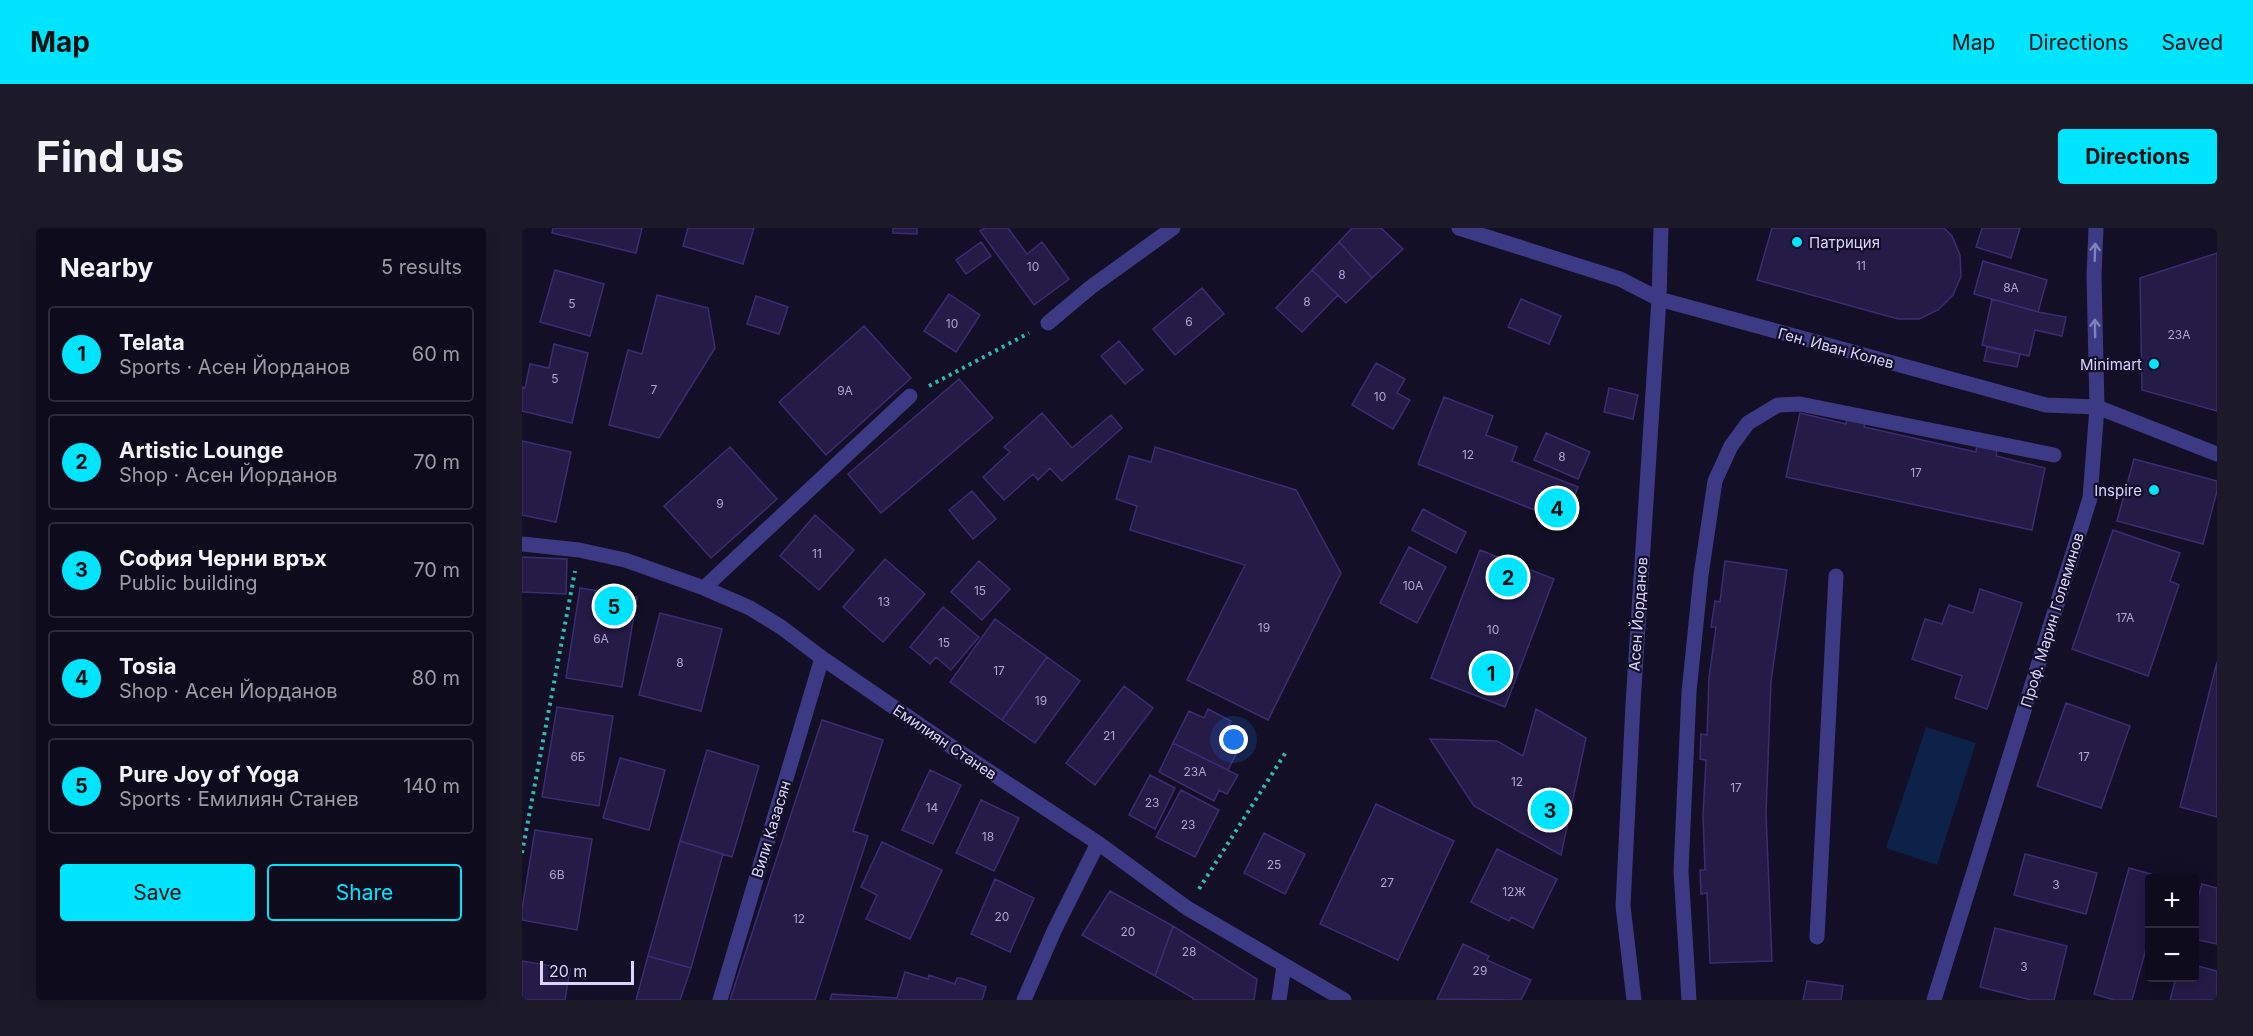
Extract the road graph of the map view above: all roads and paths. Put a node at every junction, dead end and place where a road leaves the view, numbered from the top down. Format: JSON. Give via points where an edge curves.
{"nodes":[{"id":1,"x":1173,"y":228,"type":"edge"},
{"id":2,"x":1459,"y":228,"type":"edge"},
{"id":3,"x":1661,"y":228,"type":"edge"},
{"id":4,"x":2096,"y":228,"type":"edge"},
{"id":5,"x":1659,"y":299,"type":"junction"},
{"id":6,"x":1048,"y":323,"type":"joint"},
{"id":7,"x":910,"y":396,"type":"joint"},
{"id":8,"x":2097,"y":407,"type":"junction"},
{"id":9,"x":2217,"y":453,"type":"edge"},
{"id":10,"x":2054,"y":455,"type":"dead end"},
{"id":11,"x":522,"y":544,"type":"edge"},
{"id":12,"x":579,"y":550,"type":"junction"},
{"id":13,"x":1836,"y":576,"type":"dead end"},
{"id":14,"x":704,"y":588,"type":"junction"},
{"id":15,"x":822,"y":658,"type":"junction"},
{"id":16,"x":1286,"y":752,"type":"dead end"},
{"id":17,"x":1098,"y":843,"type":"junction"},
{"id":18,"x":522,"y":853,"type":"edge"},
{"id":19,"x":1187,"y":908,"type":"junction"},
{"id":20,"x":1817,"y":937,"type":"dead end"},
{"id":21,"x":1284,"y":966,"type":"junction"},
{"id":22,"x":720,"y":1000,"type":"edge"},
{"id":23,"x":1024,"y":1000,"type":"edge"},
{"id":24,"x":1279,"y":1000,"type":"edge"},
{"id":25,"x":1344,"y":1000,"type":"edge"},
{"id":26,"x":1634,"y":1000,"type":"edge"},
{"id":27,"x":1689,"y":1000,"type":"edge"},
{"id":28,"x":1934,"y":1000,"type":"edge"}],
"edges":[{"from":1,"to":6,"type":"street","via":[[1090,286]]},
{"from":2,"to":5,"type":"street","name":"Ген. Иван Колев","via":[[1620,279]]},
{"from":3,"to":5,"type":"street","name":"Асен Йорданов"},
{"from":8,"to":4,"type":"street","name":"Проф. Марин Големинов","one_way":true},
{"from":5,"to":8,"type":"street","name":"Ген. Иван Колев","via":[[2046,405]]},
{"from":5,"to":26,"type":"street","name":"Асен Йорданов","via":[[1623,906]]},
{"from":6,"to":7,"type":"path"},
{"from":7,"to":14,"type":"street"},
{"from":8,"to":9,"type":"street","name":"Ген. Иван Колев"},
{"from":8,"to":28,"type":"street","name":"Проф. Марин Големинов","via":[[2090,498]]},
{"from":10,"to":27,"type":"street","via":[[1800,404],[1778,405],[1761,415],[1748,423],[1731,446],[1715,481],[1689,692],[1681,871]]},
{"from":11,"to":12,"type":"street","name":"Емилиян Станев"},
{"from":12,"to":14,"type":"street","name":"Емилиян Станев","via":[[625,560]]},
{"from":12,"to":18,"type":"path"},
{"from":13,"to":20,"type":"street"},
{"from":14,"to":15,"type":"street","name":"Емилиян Станев","via":[[750,608]]},
{"from":15,"to":17,"type":"street","name":"Емилиян Станев"},
{"from":15,"to":22,"type":"street","name":"Вили Казасян"},
{"from":16,"to":19,"type":"path"},
{"from":17,"to":19,"type":"street","name":"Емилиян Станев"},
{"from":17,"to":23,"type":"street"},
{"from":19,"to":21,"type":"street","name":"Емилиян Станев"},
{"from":21,"to":24,"type":"street"},
{"from":21,"to":25,"type":"street","name":"Емилиян Станев"}]}
